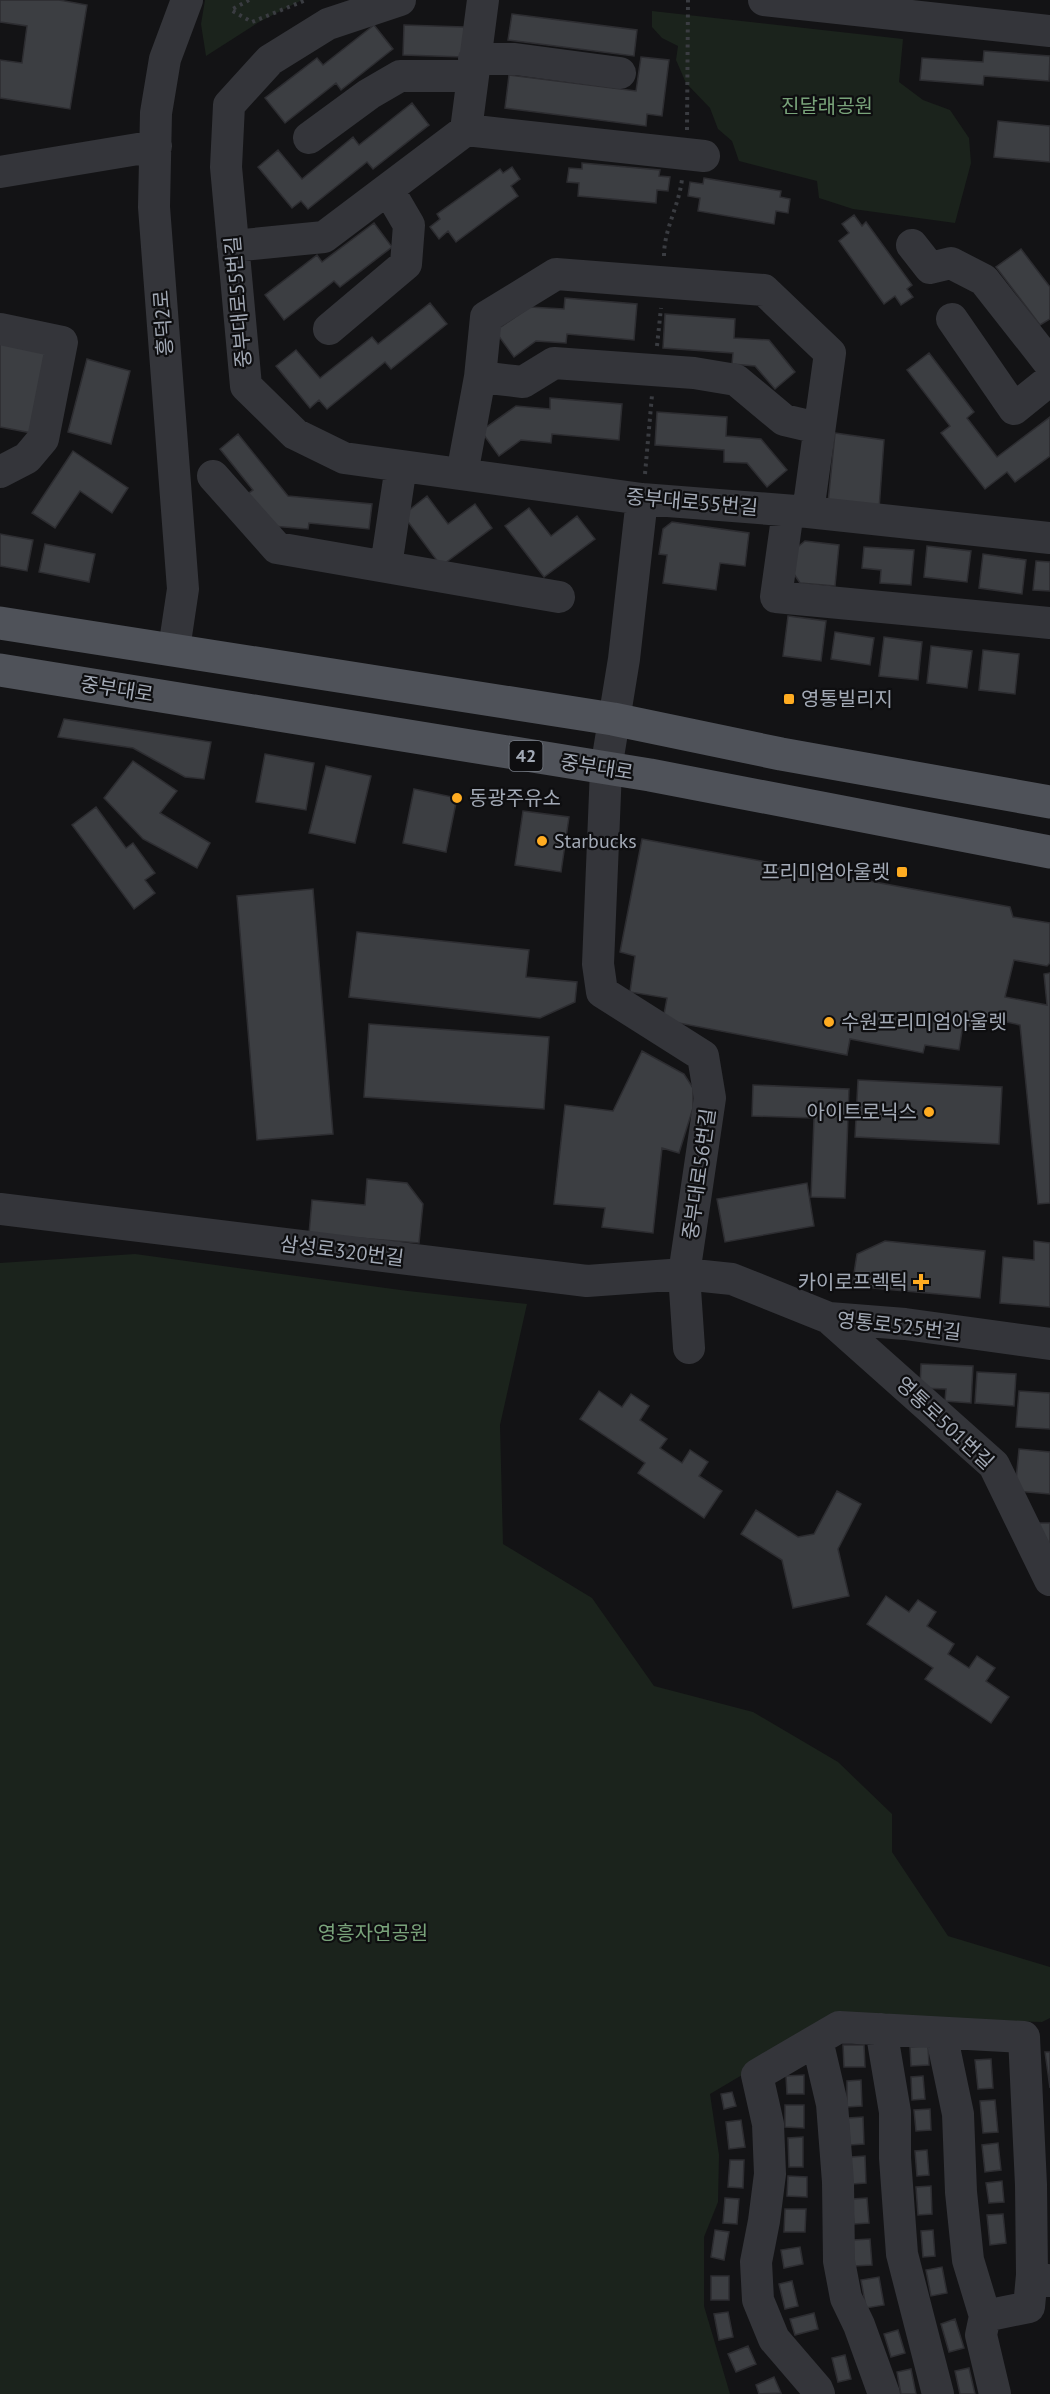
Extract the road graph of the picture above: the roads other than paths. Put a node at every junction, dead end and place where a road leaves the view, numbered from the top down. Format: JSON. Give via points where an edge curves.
{"nodes":[{"id":1,"x":187,"y":0,"type":"edge"},
{"id":2,"x":399,"y":0,"type":"edge"},
{"id":3,"x":483,"y":0,"type":"edge"},
{"id":4,"x":764,"y":0,"type":"edge"},
{"id":5,"x":1050,"y":31,"type":"edge"},
{"id":6,"x":474,"y":67,"type":"junction"},
{"id":7,"x":620,"y":73,"type":"dead end"},
{"id":8,"x":466,"y":130,"type":"junction"},
{"id":9,"x":309,"y":138,"type":"dead end"},
{"id":10,"x":156,"y":146,"type":"junction"},
{"id":11,"x":694,"y":155,"type":"road end"},
{"id":12,"x":0,"y":172,"type":"edge"},
{"id":13,"x":388,"y":189,"type":"junction"},
{"id":14,"x":912,"y":245,"type":"dead end"},
{"id":15,"x":233,"y":246,"type":"junction"},
{"id":16,"x":952,"y":320,"type":"dead end"},
{"id":17,"x":0,"y":329,"type":"edge"},
{"id":18,"x":329,"y":329,"type":"dead end"},
{"id":19,"x":1050,"y":364,"type":"edge"},
{"id":20,"x":480,"y":377,"type":"junction"},
{"id":21,"x":1050,"y":380,"type":"edge"},
{"id":22,"x":818,"y":428,"type":"junction"},
{"id":23,"x":401,"y":466,"type":"junction"},
{"id":24,"x":0,"y":472,"type":"edge"},
{"id":25,"x":462,"y":474,"type":"junction"},
{"id":26,"x":213,"y":476,"type":"dead end"},
{"id":27,"x":642,"y":499,"type":"junction"},
{"id":28,"x":798,"y":512,"type":"junction"},
{"id":29,"x":1050,"y":538,"type":"edge"},
{"id":30,"x":386,"y":566,"type":"junction"},
{"id":31,"x":559,"y":597,"type":"dead end"},
{"id":32,"x":0,"y":623,"type":"edge"},
{"id":33,"x":1050,"y":623,"type":"edge"},
{"id":34,"x":174,"y":650,"type":"junction"},
{"id":35,"x":0,"y":670,"type":"edge"},
{"id":36,"x":506,"y":703,"type":"junction"},
{"id":37,"x":613,"y":719,"type":"junction"},
{"id":38,"x":498,"y":751,"type":"junction"},
{"id":39,"x":781,"y":754,"type":"junction"},
{"id":40,"x":606,"y":769,"type":"junction"},
{"id":41,"x":773,"y":799,"type":"junction"},
{"id":42,"x":1050,"y":801,"type":"edge"},
{"id":43,"x":1050,"y":852,"type":"edge"},
{"id":44,"x":0,"y":1209,"type":"edge"},
{"id":45,"x":684,"y":1274,"type":"junction"},
{"id":46,"x":829,"y":1318,"type":"junction"},
{"id":47,"x":1050,"y":1344,"type":"edge"},
{"id":48,"x":689,"y":1348,"type":"dead end"},
{"id":49,"x":1050,"y":1580,"type":"edge"},
{"id":50,"x":881,"y":2029,"type":"junction"},
{"id":51,"x":941,"y":2033,"type":"junction"},
{"id":52,"x":817,"y":2040,"type":"junction"},
{"id":53,"x":1040,"y":2182,"type":"edge"},
{"id":54,"x":1041,"y":2278,"type":"edge"},
{"id":55,"x":985,"y":2316,"type":"junction"},
{"id":56,"x":819,"y":2394,"type":"edge"},
{"id":57,"x":884,"y":2394,"type":"edge"},
{"id":58,"x":938,"y":2394,"type":"edge"},
{"id":59,"x":995,"y":2394,"type":"edge"}],
"edges":[{"from":1,"to":10,"type":"street","name":"흥덕2로","via":[[165,59],[156,113]]},
{"from":2,"to":15,"type":"street","name":"중부대로55번길","via":[[328,24],[270,60],[229,105],[226,166]]},
{"from":3,"to":6,"type":"street"},
{"from":4,"to":5,"type":"street"},
{"from":6,"to":7,"type":"street","via":[[515,59]]},
{"from":6,"to":8,"type":"street"},
{"from":6,"to":9,"type":"street","via":[[400,76]]},
{"from":8,"to":11,"type":"street"},
{"from":8,"to":13,"type":"street"},
{"from":10,"to":12,"type":"street"},
{"from":10,"to":34,"type":"street","name":"흥덕2로","via":[[154,207],[183,589]]},
{"from":13,"to":15,"type":"street","via":[[324,237]]},
{"from":13,"to":18,"type":"street","via":[[410,225],[406,264]]},
{"from":14,"to":19,"type":"street","via":[[930,268],[951,263],[984,280]]},
{"from":15,"to":23,"type":"street","name":"중부대로55번길","via":[[246,386],[295,434],[345,458]]},
{"from":16,"to":21,"type":"street","via":[[1014,410]]},
{"from":17,"to":24,"type":"street","via":[[62,342],[43,439],[27,458]]},
{"from":20,"to":22,"type":"street","via":[[523,382],[554,363],[736,380],[784,420]]},
{"from":20,"to":22,"type":"street","via":[[486,317],[556,274],[764,290],[830,353]]},
{"from":20,"to":25,"type":"street"},
{"from":22,"to":28,"type":"street"},
{"from":23,"to":25,"type":"street","name":"중부대로55번길"},
{"from":23,"to":30,"type":"street"},
{"from":25,"to":27,"type":"street","name":"중부대로55번길"},
{"from":26,"to":30,"type":"street","via":[[277,548]]},
{"from":27,"to":28,"type":"street","name":"중부대로55번길"},
{"from":27,"to":37,"type":"street","name":"중부대로56번길","via":[[624,659]]},
{"from":28,"to":29,"type":"street","name":"중부대로55번길"},
{"from":28,"to":33,"type":"street","via":[[776,597]]},
{"from":30,"to":31,"type":"street"},
{"from":32,"to":34,"type":"main road"},
{"from":34,"to":36,"type":"main road"},
{"from":35,"to":38,"type":"main road","name":"중부대로","number":"42"},
{"from":36,"to":37,"type":"main road"},
{"from":36,"to":38,"type":"main road"},
{"from":37,"to":39,"type":"main road"},
{"from":37,"to":40,"type":"street","name":"중부대로56번길"},
{"from":38,"to":40,"type":"main road","name":"중부대로","number":"42"},
{"from":39,"to":41,"type":"main road"},
{"from":39,"to":42,"type":"main road"},
{"from":40,"to":41,"type":"main road","name":"중부대로","number":"42"},
{"from":40,"to":45,"type":"street","name":"중부대로56번길","via":[[598,964],[602,992],[703,1056],[710,1098]]},
{"from":41,"to":43,"type":"main road","name":"중부대로","number":"42"},
{"from":44,"to":45,"type":"street","name":"삼성로320번길","via":[[587,1281]]},
{"from":45,"to":46,"type":"street","name":"영통로525번길","via":[[732,1279]]},
{"from":45,"to":48,"type":"street","name":"중부대로56번길"},
{"from":46,"to":47,"type":"street","name":"영통로525번길"},
{"from":46,"to":49,"type":"street","name":"영통로501번길","via":[[994,1465]]},
{"from":50,"to":51,"type":"street"},
{"from":50,"to":52,"type":"street","via":[[838,2027]]},
{"from":50,"to":58,"type":"street","via":[[895,2112],[902,2254]]},
{"from":51,"to":53,"type":"street","via":[[1024,2037]]},
{"from":51,"to":55,"type":"street","via":[[958,2114],[968,2260]]},
{"from":52,"to":56,"type":"street","via":[[757,2075],[768,2124],[770,2174],[756,2262],[758,2300],[774,2339]]},
{"from":52,"to":57,"type":"street","via":[[832,2104],[839,2261],[846,2298]]},
{"from":53,"to":54,"type":"street"},
{"from":54,"to":55,"type":"street","via":[[1029,2307]]},
{"from":55,"to":59,"type":"street","via":[[981,2335]]}]}
